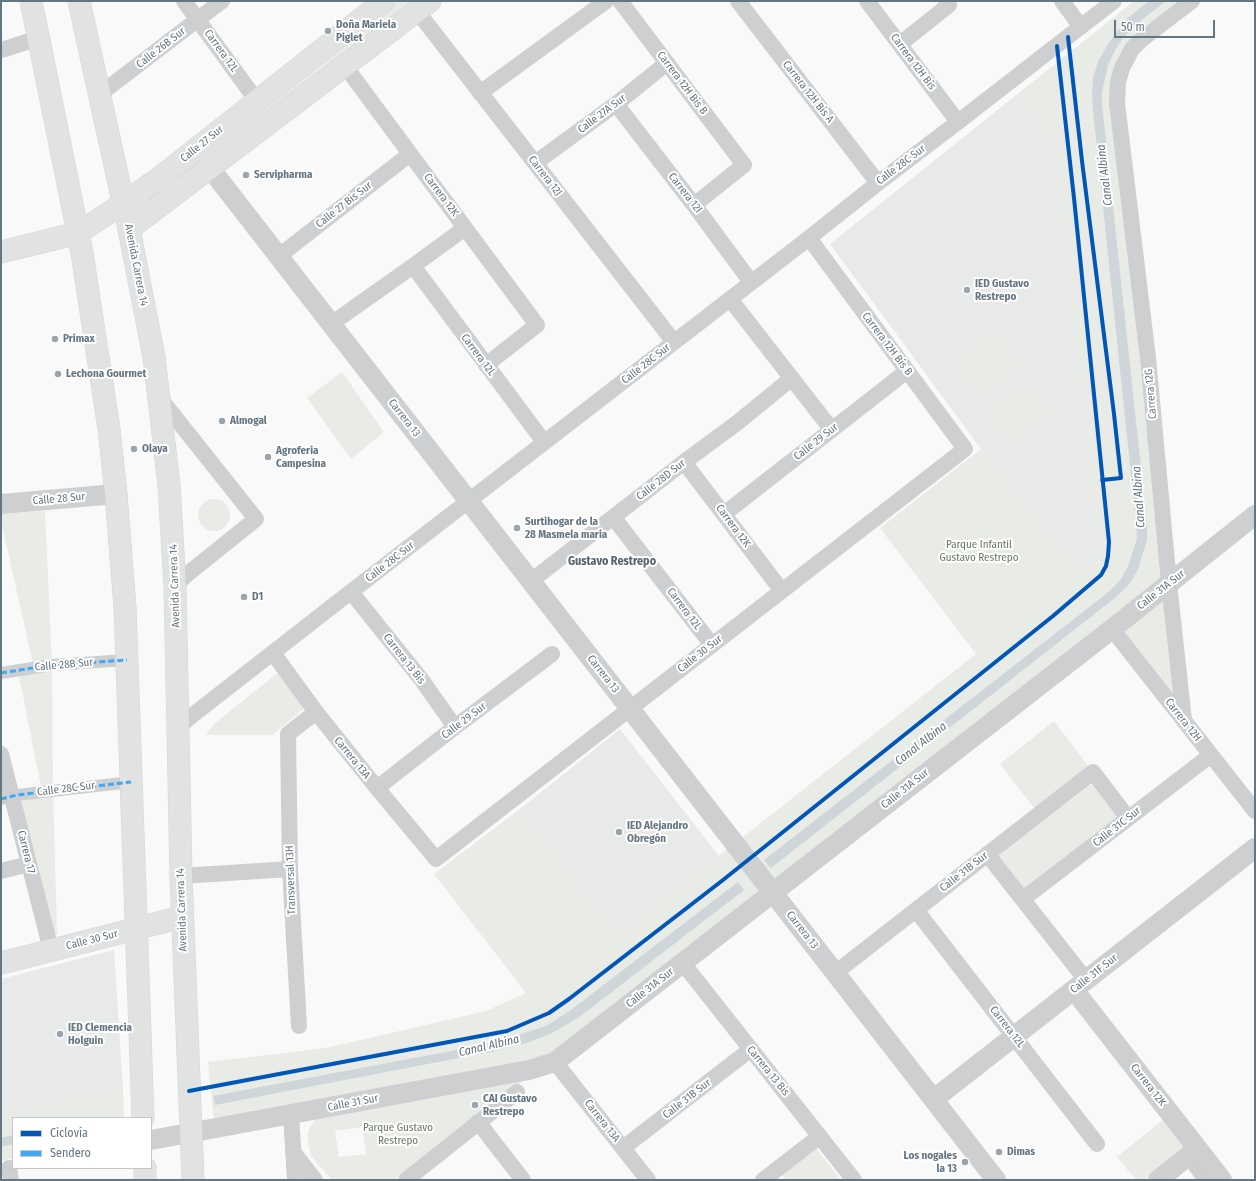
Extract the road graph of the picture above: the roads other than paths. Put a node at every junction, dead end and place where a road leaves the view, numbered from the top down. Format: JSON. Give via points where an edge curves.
{"nodes":[{"id":1,"x":31,"y":1,"type":"edge"},
{"id":2,"x":79,"y":1,"type":"edge"},
{"id":3,"x":184,"y":1,"type":"edge"},
{"id":4,"x":222,"y":1,"type":"edge"},
{"id":5,"x":384,"y":1,"type":"edge"},
{"id":6,"x":606,"y":1,"type":"edge"},
{"id":7,"x":620,"y":1,"type":"edge"},
{"id":8,"x":867,"y":1,"type":"edge"},
{"id":9,"x":1062,"y":1,"type":"edge"},
{"id":10,"x":1114,"y":1,"type":"edge"},
{"id":11,"x":1192,"y":1,"type":"edge"},
{"id":12,"x":742,"y":2,"type":"edge"},
{"id":13,"x":948,"y":3,"type":"edge"},
{"id":14,"x":423,"y":6,"type":"edge"},
{"id":15,"x":198,"y":20,"type":"junction"},
{"id":16,"x":1081,"y":27,"type":"junction"},
{"id":17,"x":39,"y":38,"type":"junction"},
{"id":18,"x":900,"y":44,"type":"junction"},
{"id":19,"x":1,"y":50,"type":"edge"},
{"id":20,"x":667,"y":63,"type":"junction"},
{"id":21,"x":345,"y":66,"type":"junction"},
{"id":22,"x":480,"y":93,"type":"junction"},
{"id":23,"x":100,"y":94,"type":"junction"},
{"id":24,"x":257,"y":100,"type":"junction"},
{"id":25,"x":616,"y":104,"type":"junction"},
{"id":26,"x":958,"y":122,"type":"junction"},
{"id":27,"x":410,"y":154,"type":"junction"},
{"id":28,"x":535,"y":163,"type":"junction"},
{"id":29,"x":210,"y":168,"type":"junction"},
{"id":30,"x":878,"y":183,"type":"junction"},
{"id":31,"x":124,"y":203,"type":"junction"},
{"id":32,"x":694,"y":205,"type":"junction"},
{"id":33,"x":465,"y":228,"type":"junction"},
{"id":34,"x":129,"y":229,"type":"junction"},
{"id":35,"x":78,"y":233,"type":"junction"},
{"id":36,"x":809,"y":238,"type":"junction"},
{"id":37,"x":1,"y":252,"type":"edge"},
{"id":38,"x":278,"y":256,"type":"junction"},
{"id":39,"x":413,"y":266,"type":"junction"},
{"id":40,"x":752,"y":282,"type":"junction"},
{"id":41,"x":730,"y":299,"type":"junction"},
{"id":42,"x":331,"y":324,"type":"junction"},
{"id":43,"x":674,"y":342,"type":"junction"},
{"id":44,"x":486,"y":365,"type":"junction"},
{"id":45,"x":907,"y":371,"type":"junction"},
{"id":46,"x":792,"y":378,"type":"junction"},
{"id":47,"x":160,"y":397,"type":"junction"},
{"id":48,"x":832,"y":430,"type":"junction"},
{"id":49,"x":544,"y":442,"type":"junction"},
{"id":50,"x":965,"y":450,"type":"joint"},
{"id":51,"x":684,"y":462,"type":"junction"},
{"id":52,"x":116,"y":494,"type":"junction"},
{"id":53,"x":469,"y":501,"type":"junction"},
{"id":54,"x":1,"y":504,"type":"edge"},
{"id":55,"x":724,"y":514,"type":"junction"},
{"id":56,"x":1255,"y":515,"type":"edge"},
{"id":57,"x":613,"y":517,"type":"junction"},
{"id":58,"x":531,"y":581,"type":"junction"},
{"id":59,"x":1169,"y":584,"type":"junction"},
{"id":60,"x":175,"y":586,"type":"junction"},
{"id":61,"x":782,"y":590,"type":"junction"},
{"id":62,"x":351,"y":592,"type":"junction"},
{"id":63,"x":1112,"y":629,"type":"junction"},
{"id":64,"x":712,"y":645,"type":"junction"},
{"id":65,"x":273,"y":653,"type":"junction"},
{"id":66,"x":552,"y":654,"type":"dead end"},
{"id":67,"x":127,"y":660,"type":"junction"},
{"id":68,"x":1,"y":673,"type":"edge"},
{"id":69,"x":630,"y":708,"type":"junction"},
{"id":70,"x":316,"y":712,"type":"junction"},
{"id":71,"x":1184,"y":720,"type":"junction"},
{"id":72,"x":455,"y":727,"type":"junction"},
{"id":73,"x":178,"y":728,"type":"junction"},
{"id":74,"x":1,"y":754,"type":"edge"},
{"id":75,"x":1211,"y":754,"type":"junction"},
{"id":76,"x":131,"y":782,"type":"junction"},
{"id":77,"x":377,"y":788,"type":"junction"},
{"id":78,"x":6,"y":797,"type":"edge"},
{"id":79,"x":1255,"y":811,"type":"edge"},
{"id":80,"x":1128,"y":818,"type":"junction"},
{"id":81,"x":1255,"y":848,"type":"edge"},
{"id":82,"x":988,"y":854,"type":"junction"},
{"id":83,"x":436,"y":859,"type":"joint"},
{"id":84,"x":29,"y":864,"type":"junction"},
{"id":85,"x":290,"y":869,"type":"junction"},
{"id":86,"x":1,"y":871,"type":"edge"},
{"id":87,"x":181,"y":876,"type":"junction"},
{"id":88,"x":772,"y":892,"type":"junction"},
{"id":89,"x":1023,"y":900,"type":"junction"},
{"id":90,"x":916,"y":910,"type":"junction"},
{"id":91,"x":182,"y":917,"type":"junction"},
{"id":92,"x":136,"y":928,"type":"junction"},
{"id":93,"x":51,"y":950,"type":"junction"},
{"id":94,"x":682,"y":962,"type":"junction"},
{"id":95,"x":1,"y":963,"type":"edge"},
{"id":96,"x":835,"y":973,"type":"junction"},
{"id":97,"x":1080,"y":985,"type":"junction"},
{"id":98,"x":299,"y":1026,"type":"dead end"},
{"id":99,"x":1014,"y":1037,"type":"junction"},
{"id":100,"x":751,"y":1049,"type":"junction"},
{"id":101,"x":555,"y":1062,"type":"junction"},
{"id":102,"x":517,"y":1092,"type":"dead end"},
{"id":103,"x":934,"y":1099,"type":"junction"},
{"id":104,"x":291,"y":1114,"type":"junction"},
{"id":105,"x":143,"y":1117,"type":"edge"},
{"id":106,"x":478,"y":1122,"type":"junction"},
{"id":107,"x":190,"y":1133,"type":"junction"},
{"id":108,"x":820,"y":1136,"type":"junction"},
{"id":109,"x":152,"y":1140,"type":"edge"},
{"id":110,"x":1097,"y":1144,"type":"dead end"},
{"id":111,"x":623,"y":1148,"type":"junction"},
{"id":112,"x":293,"y":1152,"type":"junction"},
{"id":113,"x":1193,"y":1152,"type":"junction"},
{"id":114,"x":134,"y":1169,"type":"edge"},
{"id":115,"x":145,"y":1169,"type":"edge"},
{"id":116,"x":770,"y":1178,"type":"edge"},
{"id":117,"x":145,"y":1180,"type":"edge"},
{"id":118,"x":193,"y":1180,"type":"edge"},
{"id":119,"x":295,"y":1180,"type":"edge"},
{"id":120,"x":315,"y":1180,"type":"edge"},
{"id":121,"x":406,"y":1180,"type":"edge"},
{"id":122,"x":523,"y":1180,"type":"edge"},
{"id":123,"x":648,"y":1180,"type":"edge"},
{"id":124,"x":854,"y":1180,"type":"edge"},
{"id":125,"x":996,"y":1180,"type":"edge"},
{"id":126,"x":1158,"y":1180,"type":"edge"},
{"id":127,"x":1206,"y":1180,"type":"edge"},
{"id":128,"x":1222,"y":1180,"type":"edge"}],
"edges":[{"from":1,"to":17,"type":"main road"},
{"from":2,"to":23,"type":"main road","name":"Avenida Carrera 14"},
{"from":3,"to":15,"type":"street","name":"Carrera 12L"},
{"from":4,"to":15,"type":"street","name":"Calle 26B Sur"},
{"from":5,"to":24,"type":"main road","name":"Calle 27 Sur"},
{"from":6,"to":22,"type":"street"},
{"from":7,"to":20,"type":"street","name":"Carrera 12H Bis B"},
{"from":8,"to":18,"type":"street","name":"Carrera 12H Bis"},
{"from":9,"to":16,"type":"street"},
{"from":10,"to":16,"type":"street","name":"Calle 28C Sur"},
{"from":11,"to":59,"type":"street","name":"Carrera 12G","via":[[1132,48],[1122,68],[1117,93],[1148,358]]},
{"from":12,"to":30,"type":"street","name":"Carrera 12H Bis A"},
{"from":13,"to":18,"type":"street"},
{"from":14,"to":21,"type":"main road","name":"Calle 27 Sur"},
{"from":14,"to":22,"type":"street","name":"Carrera 12J"},
{"from":15,"to":23,"type":"street","name":"Calle 26B Sur"},
{"from":15,"to":24,"type":"street","name":"Carrera 12L"},
{"from":16,"to":26,"type":"street","name":"Calle 28C Sur"},
{"from":17,"to":19,"type":"street"},
{"from":17,"to":35,"type":"main road"},
{"from":18,"to":26,"type":"street","name":"Carrera 12H Bis"},
{"from":20,"to":25,"type":"street","name":"Calle 27A Sur"},
{"from":20,"to":32,"type":"street","name":"Carrera 12H Bis B","via":[[744,165]]},
{"from":21,"to":27,"type":"street","name":"Carrera 12K"},
{"from":21,"to":29,"type":"main road","name":"Calle 27 Sur"},
{"from":22,"to":28,"type":"street","name":"Carrera 12J"},
{"from":23,"to":31,"type":"main road","name":"Avenida Carrera 14"},
{"from":24,"to":31,"type":"main road","name":"Calle 27 Sur"},
{"from":25,"to":28,"type":"street","name":"Calle 27A Sur"},
{"from":25,"to":32,"type":"street","name":"Carrera 12I"},
{"from":26,"to":30,"type":"street","name":"Calle 28C Sur"},
{"from":27,"to":33,"type":"street","name":"Carrera 12K"},
{"from":27,"to":38,"type":"street","name":"Calle 27 Bis Sur"},
{"from":28,"to":43,"type":"street","name":"Carrera 12J"},
{"from":29,"to":34,"type":"main road","name":"Calle 27 Sur"},
{"from":29,"to":38,"type":"street","name":"Carrera 13"},
{"from":30,"to":36,"type":"street","name":"Calle 28C Sur"},
{"from":31,"to":34,"type":"main road","name":"Avenida Carrera 14"},
{"from":31,"to":35,"type":"main road","name":"Calle 27 Sur"},
{"from":32,"to":40,"type":"street","name":"Carrera 12I"},
{"from":33,"to":39,"type":"street"},
{"from":33,"to":44,"type":"street","name":"Carrera 12K","via":[[537,325]]},
{"from":34,"to":47,"type":"main road","name":"Avenida Carrera 14"},
{"from":35,"to":37,"type":"main road","name":"Calle 27 Sur"},
{"from":35,"to":52,"type":"main road","via":[[109,429]]},
{"from":36,"to":40,"type":"street","name":"Calle 28C Sur"},
{"from":36,"to":45,"type":"street","name":"Carrera 12H Bis B"},
{"from":38,"to":42,"type":"street","name":"Carrera 13"},
{"from":39,"to":42,"type":"street"},
{"from":39,"to":44,"type":"street","name":"Carrera 12L"},
{"from":40,"to":41,"type":"street","name":"Calle 28C Sur"},
{"from":41,"to":43,"type":"street","name":"Calle 28C Sur"},
{"from":41,"to":46,"type":"street"},
{"from":42,"to":53,"type":"street","name":"Carrera 13"},
{"from":43,"to":49,"type":"street","name":"Calle 28C Sur"},
{"from":44,"to":49,"type":"street","name":"Carrera 12L"},
{"from":45,"to":48,"type":"street","name":"Calle 29 Sur"},
{"from":45,"to":50,"type":"street","name":"Carrera 12H Bis B"},
{"from":46,"to":48,"type":"street"},
{"from":46,"to":51,"type":"street","name":"Calle 28D Sur","via":[[737,424]]},
{"from":47,"to":60,"type":"main road","name":"Avenida Carrera 14","via":[[169,485]]},
{"from":47,"to":60,"type":"street","via":[[256,519]]},
{"from":48,"to":55,"type":"street","name":"Calle 29 Sur"},
{"from":49,"to":53,"type":"street","name":"Calle 28C Sur"},
{"from":50,"to":61,"type":"street","name":"Calle 30 Sur"},
{"from":51,"to":55,"type":"street","name":"Carrera 12K"},
{"from":51,"to":57,"type":"street","name":"Calle 28D Sur"},
{"from":52,"to":54,"type":"street","name":"Calle 28 Sur"},
{"from":52,"to":67,"type":"main road"},
{"from":53,"to":58,"type":"street","name":"Carrera 13"},
{"from":53,"to":62,"type":"street","name":"Calle 28C Sur"},
{"from":55,"to":61,"type":"street","name":"Carrera 12K"},
{"from":56,"to":59,"type":"street","name":"Calle 31A Sur"},
{"from":57,"to":58,"type":"street","name":"Calle 28D Sur"},
{"from":57,"to":64,"type":"street","name":"Carrera 12L"},
{"from":58,"to":69,"type":"street","name":"Carrera 13"},
{"from":59,"to":63,"type":"street","name":"Calle 31A Sur"},
{"from":59,"to":71,"type":"street","name":"Carrera 12G"},
{"from":60,"to":73,"type":"main road","name":"Avenida Carrera 14"},
{"from":61,"to":64,"type":"street","name":"Calle 30 Sur"},
{"from":62,"to":65,"type":"street","name":"Calle 28C Sur"},
{"from":62,"to":72,"type":"street","name":"Carrera 13 Bis","via":[[421,679]]},
{"from":63,"to":71,"type":"street","name":"Carrera 12H"},
{"from":63,"to":88,"type":"street","name":"Calle 31A Sur"},
{"from":64,"to":69,"type":"street","name":"Calle 30 Sur"},
{"from":65,"to":70,"type":"street","name":"Carrera 13A"},
{"from":65,"to":73,"type":"street","name":"Calle 28C Sur"},
{"from":66,"to":72,"type":"street","name":"Calle 29 Sur"},
{"from":67,"to":68,"type":"street","name":"Calle 28B Sur","via":[[52,665]]},
{"from":67,"to":76,"type":"main road"},
{"from":69,"to":83,"type":"street","name":"Calle 30 Sur"},
{"from":69,"to":88,"type":"street","name":"Carrera 13"},
{"from":70,"to":77,"type":"street","name":"Carrera 13A"},
{"from":70,"to":85,"type":"street","name":"Transversal 13H","via":[[288,734]]},
{"from":71,"to":75,"type":"street","name":"Carrera 12H"},
{"from":72,"to":77,"type":"street","name":"Calle 29 Sur"},
{"from":73,"to":87,"type":"main road","name":"Avenida Carrera 14"},
{"from":74,"to":78,"type":"street","name":"Carrera 17"},
{"from":75,"to":79,"type":"street","name":"Carrera 12H"},
{"from":75,"to":80,"type":"street","name":"Calle 31C Sur"},
{"from":76,"to":78,"type":"street","name":"Calle 28C Sur"},
{"from":76,"to":92,"type":"main road"},
{"from":77,"to":83,"type":"street","name":"Carrera 13A"},
{"from":78,"to":84,"type":"street","name":"Carrera 17"},
{"from":80,"to":82,"type":"street","name":"Calle 31B Sur","via":[[1093,772]]},
{"from":80,"to":89,"type":"street","name":"Calle 31C Sur"},
{"from":81,"to":97,"type":"street","name":"Calle 31F Sur"},
{"from":82,"to":89,"type":"street","name":"Carrera 12K"},
{"from":82,"to":90,"type":"street","name":"Calle 31B Sur"},
{"from":84,"to":86,"type":"street"},
{"from":84,"to":93,"type":"street","name":"Carrera 17"},
{"from":85,"to":87,"type":"street"},
{"from":85,"to":98,"type":"street","name":"Transversal 13H"},
{"from":87,"to":91,"type":"main road","name":"Avenida Carrera 14"},
{"from":88,"to":94,"type":"street","name":"Calle 31A Sur"},
{"from":88,"to":96,"type":"street","name":"Carrera 13"},
{"from":89,"to":97,"type":"street","name":"Carrera 12K"},
{"from":90,"to":96,"type":"street","name":"Calle 31B Sur"},
{"from":90,"to":99,"type":"street","name":"Carrera 12L"},
{"from":91,"to":92,"type":"main road","name":"Calle 30 Sur"},
{"from":91,"to":107,"type":"main road","name":"Avenida Carrera 14"},
{"from":92,"to":93,"type":"main road","name":"Calle 30 Sur"},
{"from":92,"to":105,"type":"main road"},
{"from":93,"to":95,"type":"main road","name":"Calle 30 Sur"},
{"from":94,"to":100,"type":"street","name":"Carrera 13 Bis"},
{"from":94,"to":101,"type":"street","name":"Calle 31A Sur"},
{"from":96,"to":103,"type":"street","name":"Carrera 13"},
{"from":97,"to":99,"type":"street","name":"Calle 31F Sur"},
{"from":97,"to":113,"type":"street","name":"Carrera 12K"},
{"from":99,"to":103,"type":"street","name":"Calle 31F Sur"},
{"from":99,"to":110,"type":"street","name":"Carrera 12L"},
{"from":100,"to":108,"type":"street","name":"Carrera 13 Bis"},
{"from":100,"to":111,"type":"street","name":"Calle 31B Sur"},
{"from":101,"to":104,"type":"street","name":"Calle 31 Sur","via":[[529,1070]]},
{"from":101,"to":111,"type":"street","name":"Carrera 13A"},
{"from":102,"to":106,"type":"street"},
{"from":103,"to":125,"type":"street","name":"Carrera 13"},
{"from":104,"to":107,"type":"street","name":"Calle 31 Sur"},
{"from":104,"to":112,"type":"street"},
{"from":106,"to":121,"type":"street"},
{"from":106,"to":122,"type":"street"},
{"from":107,"to":109,"type":"street","name":"Calle 31 Sur"},
{"from":107,"to":118,"type":"main road","name":"Avenida Carrera 14"},
{"from":108,"to":116,"type":"street"},
{"from":108,"to":124,"type":"street","name":"Carrera 13 Bis"},
{"from":111,"to":123,"type":"street","name":"Carrera 13A"},
{"from":112,"to":119,"type":"street"},
{"from":112,"to":120,"type":"street"},
{"from":113,"to":126,"type":"street"},
{"from":113,"to":127,"type":"street","name":"Carrera 12K"},
{"from":113,"to":128,"type":"street","name":"Carrera 12K"},
{"from":114,"to":117,"type":"street"},
{"from":115,"to":117,"type":"main road"}]}
